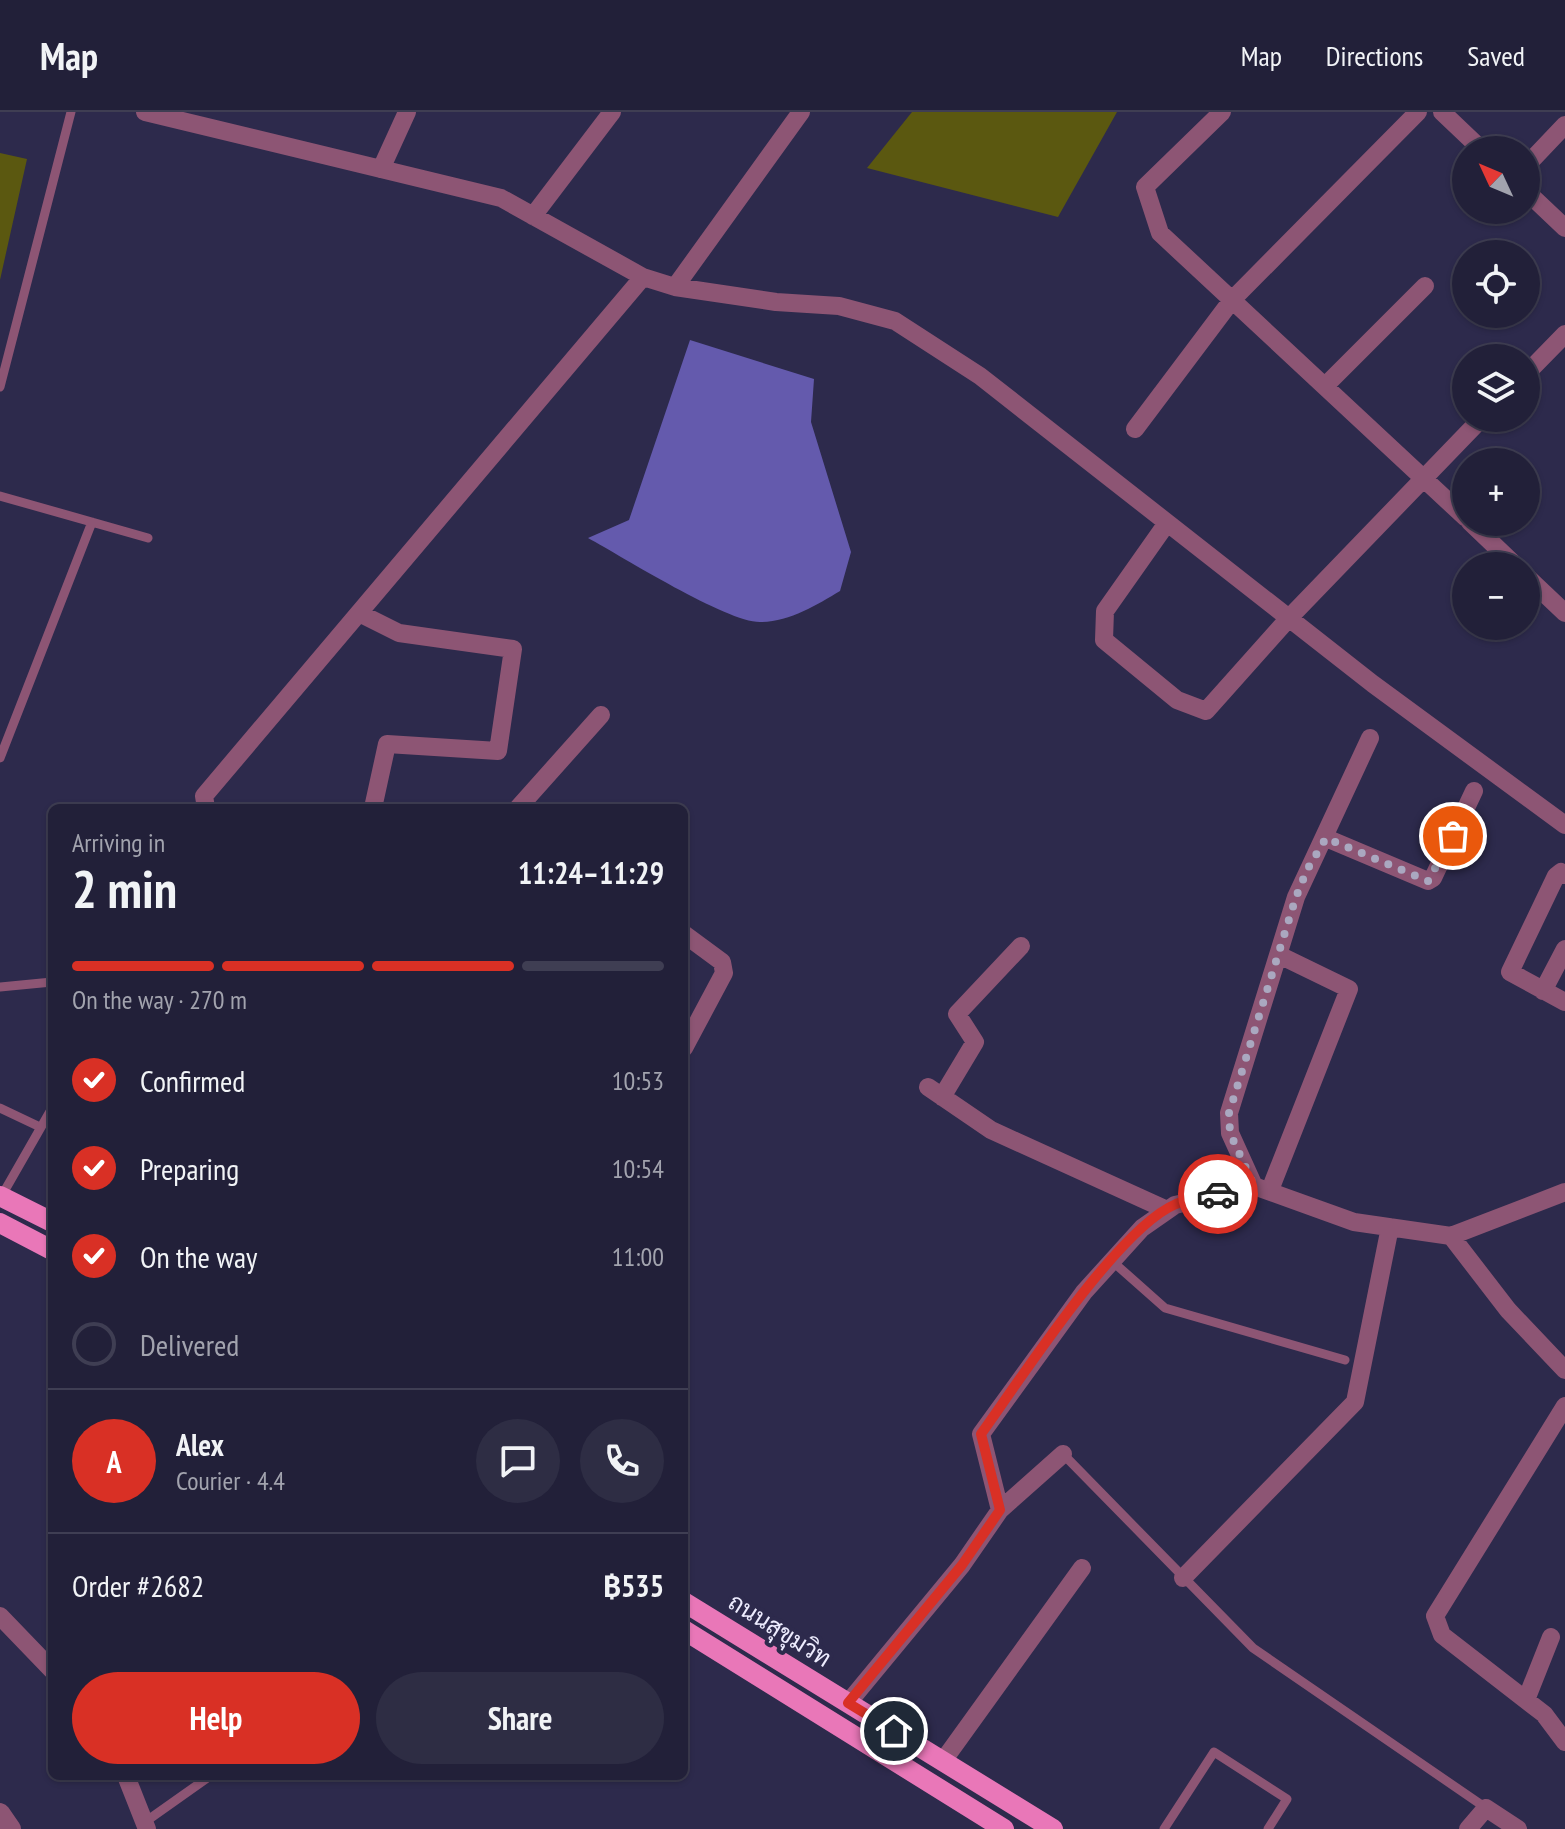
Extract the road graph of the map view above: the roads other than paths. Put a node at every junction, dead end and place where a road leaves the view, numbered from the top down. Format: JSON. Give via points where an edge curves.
{"nodes":[{"id":1,"x":71,"y":112,"type":"edge"},
{"id":2,"x":145,"y":112,"type":"edge"},
{"id":3,"x":407,"y":112,"type":"edge"},
{"id":4,"x":612,"y":112,"type":"edge"},
{"id":5,"x":801,"y":112,"type":"edge"},
{"id":6,"x":1222,"y":112,"type":"edge"},
{"id":7,"x":1418,"y":112,"type":"edge"},
{"id":8,"x":1442,"y":112,"type":"edge"},
{"id":9,"x":1565,"y":125,"type":"edge"},
{"id":10,"x":1467,"y":136,"type":"edge"},
{"id":11,"x":1540,"y":151,"type":"edge"},
{"id":12,"x":381,"y":169,"type":"junction"},
{"id":13,"x":1540,"y":204,"type":"edge"},
{"id":14,"x":533,"y":216,"type":"junction"},
{"id":15,"x":1565,"y":228,"type":"edge"},
{"id":16,"x":643,"y":277,"type":"junction"},
{"id":17,"x":1425,"y":286,"type":"dead end"},
{"id":18,"x":675,"y":287,"type":"junction"},
{"id":19,"x":1232,"y":300,"type":"junction"},
{"id":20,"x":1565,"y":334,"type":"edge"},
{"id":21,"x":1540,"y":360,"type":"edge"},
{"id":22,"x":1325,"y":386,"type":"junction"},
{"id":23,"x":0,"y":387,"type":"edge"},
{"id":24,"x":1135,"y":429,"type":"dead end"},
{"id":25,"x":1468,"y":432,"type":"edge"},
{"id":26,"x":1424,"y":478,"type":"junction"},
{"id":27,"x":0,"y":496,"type":"edge"},
{"id":28,"x":1452,"y":505,"type":"edge"},
{"id":29,"x":92,"y":522,"type":"junction"},
{"id":30,"x":1167,"y":523,"type":"junction"},
{"id":31,"x":1485,"y":536,"type":"edge"},
{"id":32,"x":148,"y":538,"type":"dead end"},
{"id":33,"x":1501,"y":552,"type":"edge"},
{"id":34,"x":1540,"y":589,"type":"edge"},
{"id":35,"x":359,"y":613,"type":"junction"},
{"id":36,"x":1565,"y":613,"type":"edge"},
{"id":37,"x":1289,"y":618,"type":"junction"},
{"id":38,"x":601,"y":715,"type":"dead end"},
{"id":39,"x":1370,"y":738,"type":"dead end"},
{"id":40,"x":0,"y":758,"type":"edge"},
{"id":41,"x":1474,"y":791,"type":"dead end"},
{"id":42,"x":205,"y":804,"type":"edge"},
{"id":43,"x":374,"y":804,"type":"edge"},
{"id":44,"x":522,"y":804,"type":"edge"},
{"id":45,"x":1565,"y":825,"type":"edge"},
{"id":46,"x":1326,"y":838,"type":"junction"},
{"id":47,"x":1565,"y":875,"type":"edge"},
{"id":48,"x":688,"y":937,"type":"edge"},
{"id":49,"x":1021,"y":946,"type":"dead end"},
{"id":50,"x":1565,"y":949,"type":"edge"},
{"id":51,"x":1279,"y":955,"type":"junction"},
{"id":52,"x":48,"y":982,"type":"edge"},
{"id":53,"x":0,"y":987,"type":"edge"},
{"id":54,"x":1543,"y":991,"type":"junction"},
{"id":55,"x":1565,"y":1002,"type":"edge"},
{"id":56,"x":688,"y":1040,"type":"edge"},
{"id":57,"x":0,"y":1108,"type":"edge"},
{"id":58,"x":48,"y":1114,"type":"edge"},
{"id":59,"x":40,"y":1127,"type":"junction"},
{"id":60,"x":1262,"y":1188,"type":"junction"},
{"id":61,"x":1565,"y":1192,"type":"edge"},
{"id":62,"x":1,"y":1196,"type":"edge"},
{"id":63,"x":1167,"y":1210,"type":"junction"},
{"id":64,"x":48,"y":1220,"type":"edge"},
{"id":65,"x":0,"y":1223,"type":"edge"},
{"id":66,"x":1390,"y":1227,"type":"junction"},
{"id":67,"x":1451,"y":1236,"type":"junction"},
{"id":68,"x":48,"y":1248,"type":"edge"},
{"id":69,"x":1112,"y":1261,"type":"junction"},
{"id":70,"x":1345,"y":1360,"type":"dead end"},
{"id":71,"x":1565,"y":1370,"type":"edge"},
{"id":72,"x":1565,"y":1406,"type":"edge"},
{"id":73,"x":1063,"y":1454,"type":"joint"},
{"id":74,"x":1000,"y":1510,"type":"junction"},
{"id":75,"x":1082,"y":1568,"type":"dead end"},
{"id":76,"x":1183,"y":1578,"type":"junction"},
{"id":77,"x":688,"y":1604,"type":"edge"},
{"id":78,"x":0,"y":1616,"type":"edge"},
{"id":79,"x":688,"y":1632,"type":"edge"},
{"id":80,"x":1551,"y":1637,"type":"dead end"},
{"id":81,"x":48,"y":1666,"type":"edge"},
{"id":82,"x":1526,"y":1700,"type":"junction"},
{"id":83,"x":848,"y":1703,"type":"junction"},
{"id":84,"x":1565,"y":1742,"type":"edge"},
{"id":85,"x":941,"y":1760,"type":"junction"},
{"id":86,"x":925,"y":1779,"type":"junction"},
{"id":87,"x":128,"y":1780,"type":"edge"},
{"id":88,"x":205,"y":1780,"type":"edge"},
{"id":89,"x":1486,"y":1808,"type":"junction"},
{"id":90,"x":0,"y":1813,"type":"edge"},
{"id":91,"x":146,"y":1826,"type":"edge"},
{"id":92,"x":11,"y":1829,"type":"edge"},
{"id":93,"x":1004,"y":1829,"type":"edge"},
{"id":94,"x":1053,"y":1829,"type":"edge"},
{"id":95,"x":1164,"y":1829,"type":"edge"},
{"id":96,"x":1268,"y":1829,"type":"edge"},
{"id":97,"x":1468,"y":1829,"type":"edge"},
{"id":98,"x":1518,"y":1829,"type":"edge"}],
"edges":[{"from":1,"to":23,"type":"lane"},
{"from":2,"to":12,"type":"street"},
{"from":3,"to":12,"type":"street"},
{"from":4,"to":14,"type":"street"},
{"from":5,"to":18,"type":"street"},
{"from":6,"to":19,"type":"street","via":[[1145,187],[1160,233]]},
{"from":7,"to":19,"type":"street"},
{"from":8,"to":10,"type":"street"},
{"from":9,"to":11,"type":"street"},
{"from":12,"to":14,"type":"street","via":[[501,198]]},
{"from":13,"to":15,"type":"street"},
{"from":14,"to":16,"type":"street"},
{"from":16,"to":18,"type":"street"},
{"from":16,"to":35,"type":"street"},
{"from":17,"to":22,"type":"street"},
{"from":18,"to":30,"type":"street","via":[[839,306],[895,321],[980,376]]},
{"from":19,"to":22,"type":"street"},
{"from":19,"to":24,"type":"street"},
{"from":20,"to":21,"type":"street"},
{"from":22,"to":26,"type":"street"},
{"from":25,"to":26,"type":"street"},
{"from":26,"to":28,"type":"street"},
{"from":26,"to":37,"type":"street"},
{"from":27,"to":29,"type":"lane"},
{"from":29,"to":32,"type":"lane"},
{"from":29,"to":40,"type":"lane"},
{"from":30,"to":37,"type":"street"},
{"from":30,"to":37,"type":"street","via":[[1105,611],[1104,640],[1177,700],[1206,711]]},
{"from":31,"to":33,"type":"street"},
{"from":34,"to":36,"type":"street"},
{"from":35,"to":42,"type":"street","via":[[204,796]]},
{"from":35,"to":43,"type":"street","via":[[399,633],[513,649],[498,751],[387,744]]},
{"from":37,"to":45,"type":"street"},
{"from":38,"to":44,"type":"street"},
{"from":39,"to":46,"type":"street"},
{"from":41,"to":46,"type":"street","via":[[1428,881]]},
{"from":46,"to":51,"type":"street","via":[[1307,870]]},
{"from":47,"to":54,"type":"street","via":[[1556,876],[1510,969],[1513,976]]},
{"from":48,"to":56,"type":"street","via":[[722,962],[724,973]]},
{"from":49,"to":63,"type":"street","via":[[957,1014],[975,1042],[935,1092],[991,1130]]},
{"from":50,"to":54,"type":"street"},
{"from":51,"to":60,"type":"street","via":[[1229,1113],[1230,1133]]},
{"from":51,"to":60,"type":"street","via":[[1349,989]]},
{"from":52,"to":53,"type":"lane"},
{"from":54,"to":55,"type":"street"},
{"from":57,"to":59,"type":"lane"},
{"from":58,"to":59,"type":"lane"},
{"from":59,"to":62,"type":"lane"},
{"from":60,"to":63,"type":"street"},
{"from":60,"to":66,"type":"street","via":[[1354,1222]]},
{"from":61,"to":67,"type":"street"},
{"from":62,"to":64,"type":"main road"},
{"from":63,"to":69,"type":"street"},
{"from":65,"to":68,"type":"main road"},
{"from":66,"to":67,"type":"street"},
{"from":66,"to":76,"type":"street","via":[[1355,1402]]},
{"from":67,"to":71,"type":"street","via":[[1508,1310]]},
{"from":69,"to":70,"type":"lane","via":[[1165,1308]]},
{"from":69,"to":74,"type":"street","via":[[981,1434]]},
{"from":72,"to":82,"type":"street","via":[[1435,1616],[1442,1635]]},
{"from":73,"to":74,"type":"street"},
{"from":73,"to":76,"type":"lane"},
{"from":74,"to":83,"type":"street","via":[[962,1565]]},
{"from":75,"to":85,"type":"street"},
{"from":76,"to":89,"type":"lane","via":[[1253,1648]]},
{"from":77,"to":83,"type":"main road","name":"ถนนสุขุมวิท"},
{"from":78,"to":81,"type":"street"},
{"from":79,"to":86,"type":"main road","name":"ถนนสุขุมวิท"},
{"from":80,"to":82,"type":"street"},
{"from":82,"to":84,"type":"street"},
{"from":83,"to":85,"type":"main road","name":"ถนนสุขุมวิท"},
{"from":85,"to":86,"type":"main road"},
{"from":85,"to":94,"type":"main road","name":"ถนนสุขุมวิท"},
{"from":86,"to":93,"type":"main road","name":"ถนนสุขุมวิท"},
{"from":87,"to":91,"type":"street"},
{"from":88,"to":91,"type":"lane"},
{"from":89,"to":97,"type":"street"},
{"from":89,"to":98,"type":"street"},
{"from":90,"to":92,"type":"street"},
{"from":95,"to":96,"type":"lane","via":[[1214,1752],[1287,1799]]}]}
